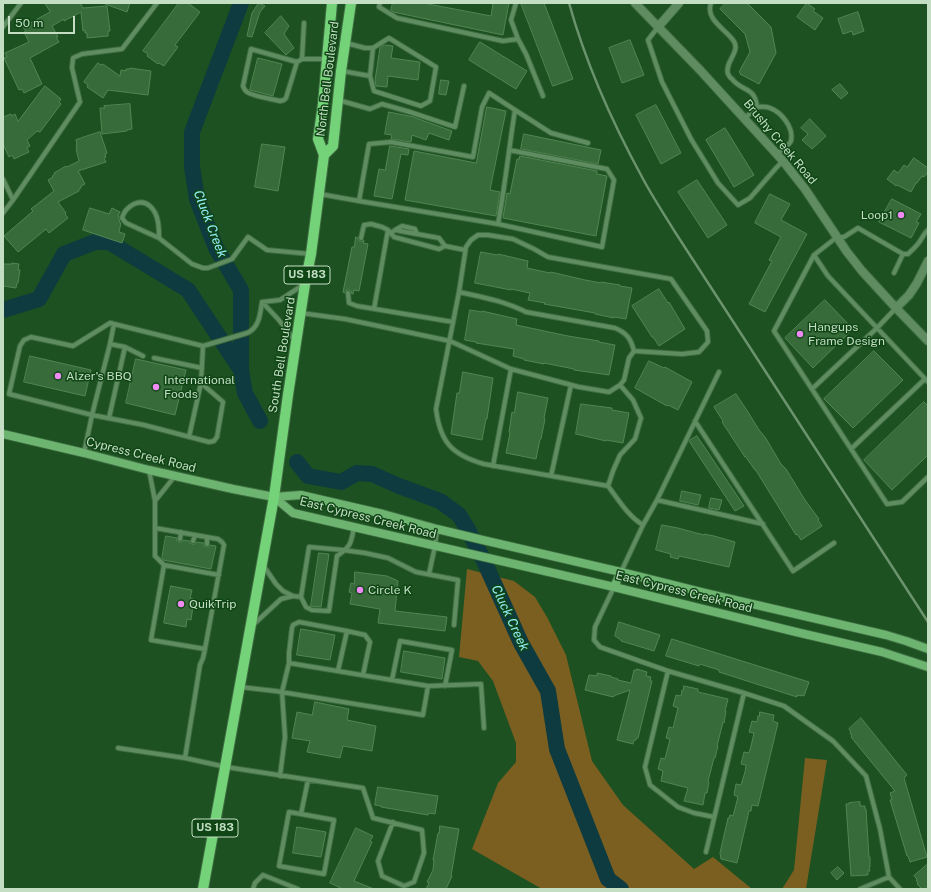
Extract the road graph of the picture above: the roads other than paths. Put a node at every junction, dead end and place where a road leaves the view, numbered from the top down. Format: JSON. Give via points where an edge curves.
{"nodes":[{"id":1,"x":22,"y":3,"type":"edge"},
{"id":2,"x":157,"y":3,"type":"edge"},
{"id":3,"x":332,"y":3,"type":"edge"},
{"id":4,"x":351,"y":3,"type":"edge"},
{"id":5,"x":380,"y":3,"type":"edge"},
{"id":6,"x":516,"y":3,"type":"edge"},
{"id":7,"x":635,"y":3,"type":"edge"},
{"id":8,"x":679,"y":3,"type":"edge"},
{"id":9,"x":711,"y":3,"type":"edge"},
{"id":10,"x":304,"y":23,"type":"dead end"},
{"id":11,"x":3,"y":26,"type":"edge"},
{"id":12,"x":658,"y":27,"type":"junction"},
{"id":13,"x":518,"y":39,"type":"junction"},
{"id":14,"x":346,"y":43,"type":"junction"},
{"id":15,"x":373,"y":48,"type":"junction"},
{"id":16,"x":327,"y":59,"type":"junction"},
{"id":17,"x":299,"y":61,"type":"junction"},
{"id":18,"x":341,"y":71,"type":"junction"},
{"id":19,"x":370,"y":76,"type":"junction"},
{"id":20,"x":464,"y":86,"type":"dead end"},
{"id":21,"x":543,"y":96,"type":"dead end"},
{"id":22,"x":338,"y":100,"type":"junction"},
{"id":23,"x":757,"y":107,"type":"junction"},
{"id":24,"x":515,"y":110,"type":"junction"},
{"id":25,"x":745,"y":118,"type":"junction"},
{"id":26,"x":588,"y":143,"type":"dead end"},
{"id":27,"x":509,"y":150,"type":"junction"},
{"id":28,"x":777,"y":154,"type":"junction"},
{"id":29,"x":324,"y":155,"type":"junction"},
{"id":30,"x":783,"y":161,"type":"junction"},
{"id":31,"x":3,"y":179,"type":"edge"},
{"id":32,"x":319,"y":194,"type":"junction"},
{"id":33,"x":13,"y":200,"type":"junction"},
{"id":34,"x":359,"y":201,"type":"junction"},
{"id":35,"x":3,"y":213,"type":"edge"},
{"id":36,"x":498,"y":224,"type":"junction"},
{"id":37,"x":928,"y":230,"type":"edge"},
{"id":38,"x":389,"y":232,"type":"junction"},
{"id":39,"x":837,"y":237,"type":"junction"},
{"id":40,"x":159,"y":238,"type":"junction"},
{"id":41,"x":361,"y":238,"type":"dead end"},
{"id":42,"x":445,"y":246,"type":"junction"},
{"id":43,"x":465,"y":250,"type":"junction"},
{"id":44,"x":311,"y":254,"type":"junction"},
{"id":45,"x":903,"y":254,"type":"junction"},
{"id":46,"x":814,"y":255,"type":"junction"},
{"id":47,"x":928,"y":261,"type":"edge"},
{"id":48,"x":894,"y":274,"type":"dead end"},
{"id":49,"x":925,"y":274,"type":"edge"},
{"id":50,"x":305,"y":284,"type":"junction"},
{"id":51,"x":459,"y":292,"type":"junction"},
{"id":52,"x":348,"y":293,"type":"dead end"},
{"id":53,"x":262,"y":302,"type":"junction"},
{"id":54,"x":896,"y":308,"type":"junction"},
{"id":55,"x":374,"y":309,"type":"junction"},
{"id":56,"x":301,"y":312,"type":"junction"},
{"id":57,"x":454,"y":322,"type":"junction"},
{"id":58,"x":114,"y":324,"type":"junction"},
{"id":59,"x":877,"y":328,"type":"junction"},
{"id":60,"x":296,"y":341,"type":"junction"},
{"id":61,"x":450,"y":341,"type":"junction"},
{"id":62,"x":928,"y":341,"type":"edge"},
{"id":63,"x":110,"y":344,"type":"junction"},
{"id":64,"x":203,"y":346,"type":"junction"},
{"id":65,"x":125,"y":347,"type":"junction"},
{"id":66,"x":634,"y":351,"type":"junction"},
{"id":67,"x":143,"y":356,"type":"dead end"},
{"id":68,"x":154,"y":358,"type":"dead end"},
{"id":69,"x":202,"y":368,"type":"junction"},
{"id":70,"x":511,"y":369,"type":"junction"},
{"id":71,"x":719,"y":372,"type":"dead end"},
{"id":72,"x":926,"y":380,"type":"edge"},
{"id":73,"x":201,"y":382,"type":"junction"},
{"id":74,"x":571,"y":385,"type":"junction"},
{"id":75,"x":620,"y":385,"type":"junction"},
{"id":76,"x":812,"y":389,"type":"junction"},
{"id":77,"x":92,"y":415,"type":"junction"},
{"id":78,"x":109,"y":418,"type":"junction"},
{"id":79,"x":695,"y":421,"type":"junction"},
{"id":80,"x":3,"y":434,"type":"edge"},
{"id":81,"x":189,"y":437,"type":"junction"},
{"id":82,"x":851,"y":449,"type":"junction"},
{"id":83,"x":84,"y":453,"type":"junction"},
{"id":84,"x":493,"y":466,"type":"junction"},
{"id":85,"x":149,"y":470,"type":"junction"},
{"id":86,"x":175,"y":476,"type":"junction"},
{"id":87,"x":551,"y":476,"type":"junction"},
{"id":88,"x":928,"y":477,"type":"edge"},
{"id":89,"x":608,"y":486,"type":"junction"},
{"id":90,"x":274,"y":497,"type":"junction"},
{"id":91,"x":657,"y":500,"type":"junction"},
{"id":92,"x":155,"y":501,"type":"junction"},
{"id":93,"x":643,"y":524,"type":"junction"},
{"id":94,"x":763,"y":524,"type":"junction"},
{"id":95,"x":354,"y":527,"type":"junction"},
{"id":96,"x":155,"y":528,"type":"junction"},
{"id":97,"x":437,"y":529,"type":"junction"},
{"id":98,"x":181,"y":532,"type":"junction"},
{"id":99,"x":194,"y":535,"type":"junction"},
{"id":100,"x":207,"y":537,"type":"junction"},
{"id":101,"x":180,"y":539,"type":"dead end"},
{"id":102,"x":193,"y":541,"type":"dead end"},
{"id":103,"x":834,"y":543,"type":"dead end"},
{"id":104,"x":207,"y":544,"type":"dead end"},
{"id":105,"x":435,"y":546,"type":"junction"},
{"id":106,"x":345,"y":550,"type":"junction"},
{"id":107,"x":262,"y":564,"type":"junction"},
{"id":108,"x":164,"y":565,"type":"junction"},
{"id":109,"x":622,"y":572,"type":"junction"},
{"id":110,"x":430,"y":574,"type":"junction"},
{"id":111,"x":218,"y":575,"type":"junction"},
{"id":112,"x":614,"y":587,"type":"junction"},
{"id":113,"x":293,"y":596,"type":"junction"},
{"id":114,"x":301,"y":597,"type":"junction"},
{"id":115,"x":454,"y":625,"type":"dead end"},
{"id":116,"x":252,"y":626,"type":"junction"},
{"id":117,"x":347,"y":631,"type":"junction"},
{"id":118,"x":928,"y":649,"type":"edge"},
{"id":119,"x":204,"y":650,"type":"junction"},
{"id":120,"x":289,"y":663,"type":"junction"},
{"id":121,"x":928,"y":667,"type":"edge"},
{"id":122,"x":338,"y":671,"type":"junction"},
{"id":123,"x":668,"y":671,"type":"junction"},
{"id":124,"x":363,"y":675,"type":"junction"},
{"id":125,"x":392,"y":680,"type":"junction"},
{"id":126,"x":428,"y":686,"type":"junction"},
{"id":127,"x":445,"y":686,"type":"junction"},
{"id":128,"x":240,"y":687,"type":"junction"},
{"id":129,"x":282,"y":692,"type":"junction"},
{"id":130,"x":744,"y":693,"type":"junction"},
{"id":131,"x":484,"y":728,"type":"dead end"},
{"id":132,"x":118,"y":748,"type":"dead end"},
{"id":133,"x":185,"y":758,"type":"junction"},
{"id":134,"x":226,"y":767,"type":"junction"},
{"id":135,"x":280,"y":776,"type":"junction"},
{"id":136,"x":308,"y":780,"type":"junction"},
{"id":137,"x":301,"y":814,"type":"junction"},
{"id":138,"x":714,"y":817,"type":"junction"},
{"id":139,"x":393,"y":822,"type":"junction"},
{"id":140,"x":706,"y":852,"type":"dead end"},
{"id":141,"x":889,"y":877,"type":"junction"},
{"id":142,"x":204,"y":889,"type":"edge"},
{"id":143,"x":253,"y":889,"type":"edge"},
{"id":144,"x":298,"y":889,"type":"edge"},
{"id":145,"x":860,"y":889,"type":"edge"},
{"id":146,"x":900,"y":889,"type":"edge"}],
"edges":[{"from":1,"to":11,"type":"lane"},
{"from":2,"to":33,"type":"lane","via":[[122,49],[82,54],[74,58],[72,68],[80,102]]},
{"from":3,"to":16,"type":"main road","name":"South Bell Boulevard","number":"US 183"},
{"from":4,"to":14,"type":"main road","name":"North Bell Boulevard","number":"US 183"},
{"from":5,"to":13,"type":"lane","via":[[379,7],[398,18],[503,41]]},
{"from":6,"to":13,"type":"lane","via":[[512,20]]},
{"from":7,"to":12,"type":"street","name":"Brushy Creek Road"},
{"from":8,"to":12,"type":"street"},
{"from":9,"to":23,"type":"lane","via":[[711,18],[734,41],[736,47],[728,74],[740,87],[753,94],[757,100]]},
{"from":10,"to":17,"type":"lane"},
{"from":12,"to":25,"type":"street","name":"Brushy Creek Road"},
{"from":12,"to":30,"type":"lane","via":[[648,40],[662,82],[691,139],[718,183],[738,205],[750,198]]},
{"from":13,"to":21,"type":"lane"},
{"from":14,"to":15,"type":"lane"},
{"from":14,"to":18,"type":"main road","name":"North Bell Boulevard","number":"US 183"},
{"from":15,"to":19,"type":"lane"},
{"from":15,"to":19,"type":"lane","via":[[389,38],[436,67],[430,101],[421,106],[374,91]]},
{"from":16,"to":17,"type":"lane"},
{"from":16,"to":29,"type":"main road","name":"South Bell Boulevard","number":"US 183","via":[[318,140]]},
{"from":17,"to":17,"type":"lane","via":[[284,100],[247,92],[243,86],[251,49]]},
{"from":18,"to":19,"type":"lane"},
{"from":18,"to":22,"type":"main road","name":"North Bell Boulevard","number":"US 183"},
{"from":20,"to":22,"type":"lane","via":[[455,127],[382,104],[370,109]]},
{"from":22,"to":29,"type":"main road","name":"North Bell Boulevard","number":"US 183","via":[[333,146]]},
{"from":23,"to":25,"type":"lane"},
{"from":23,"to":28,"type":"lane","via":[[768,107],[777,111],[789,125],[791,141]]},
{"from":24,"to":26,"type":"lane","via":[[551,133]]},
{"from":24,"to":27,"type":"lane"},
{"from":24,"to":34,"type":"lane","via":[[489,93],[482,107],[473,157],[391,142],[369,144]]},
{"from":25,"to":28,"type":"street","name":"Brushy Creek Road"},
{"from":27,"to":36,"type":"lane"},
{"from":27,"to":36,"type":"lane","via":[[607,169],[614,180],[602,247]]},
{"from":28,"to":30,"type":"street","name":"Brushy Creek Road"},
{"from":29,"to":32,"type":"main road","name":"South Bell Boulevard","number":"US 183"},
{"from":30,"to":39,"type":"street","name":"Brushy Creek Road"},
{"from":31,"to":33,"type":"lane"},
{"from":32,"to":34,"type":"lane"},
{"from":32,"to":44,"type":"main road","name":"South Bell Boulevard","number":"US 183"},
{"from":33,"to":35,"type":"lane"},
{"from":34,"to":36,"type":"lane"},
{"from":37,"to":45,"type":"lane","via":[[914,249],[908,254]]},
{"from":38,"to":41,"type":"lane","via":[[382,227],[364,225]]},
{"from":38,"to":42,"type":"lane","via":[[394,237],[439,249]]},
{"from":38,"to":42,"type":"lane","via":[[395,230],[439,238]]},
{"from":38,"to":55,"type":"lane"},
{"from":39,"to":45,"type":"lane","via":[[844,237],[858,228]]},
{"from":39,"to":46,"type":"lane"},
{"from":39,"to":54,"type":"street","name":"Brushy Creek Road","via":[[862,271]]},
{"from":40,"to":40,"type":"lane","via":[[126,223],[122,218],[123,214],[136,203],[150,205],[158,220]]},
{"from":40,"to":44,"type":"lane","via":[[192,264],[203,268],[232,259],[248,237],[267,250]]},
{"from":42,"to":43,"type":"lane"},
{"from":43,"to":51,"type":"lane"},
{"from":43,"to":66,"type":"lane","via":[[471,240],[478,235],[488,235],[513,239],[548,257],[671,279],[707,331],[708,342],[700,352],[682,354]]},
{"from":44,"to":50,"type":"main road","name":"South Bell Boulevard","number":"US 183"},
{"from":45,"to":48,"type":"lane"},
{"from":46,"to":59,"type":"lane","via":[[828,276]]},
{"from":46,"to":76,"type":"lane","via":[[774,331]]},
{"from":47,"to":49,"type":"street"},
{"from":49,"to":54,"type":"street"},
{"from":50,"to":53,"type":"lane","via":[[280,300]]},
{"from":50,"to":56,"type":"main road","name":"South Bell Boulevard","number":"US 183"},
{"from":51,"to":57,"type":"lane"},
{"from":51,"to":66,"type":"lane","via":[[502,302],[526,312],[615,328],[628,336]]},
{"from":52,"to":55,"type":"lane","via":[[349,303]]},
{"from":53,"to":60,"type":"lane"},
{"from":53,"to":64,"type":"lane","via":[[257,324],[251,331]]},
{"from":54,"to":59,"type":"lane"},
{"from":54,"to":62,"type":"street","name":"Brushy Creek Road"},
{"from":55,"to":57,"type":"lane"},
{"from":56,"to":60,"type":"main road","name":"South Bell Boulevard","number":"US 183"},
{"from":56,"to":61,"type":"lane"},
{"from":57,"to":61,"type":"lane"},
{"from":58,"to":63,"type":"lane"},
{"from":58,"to":64,"type":"lane"},
{"from":58,"to":77,"type":"lane","via":[[110,323],[73,346],[31,337],[24,340],[20,346],[9,394]]},
{"from":59,"to":72,"type":"lane"},
{"from":59,"to":76,"type":"lane"},
{"from":60,"to":90,"type":"main road","name":"South Bell Boulevard","number":"US 183"},
{"from":61,"to":70,"type":"lane"},
{"from":61,"to":84,"type":"lane","via":[[436,409],[442,433],[451,448],[466,458]]},
{"from":63,"to":65,"type":"lane"},
{"from":63,"to":77,"type":"lane"},
{"from":64,"to":69,"type":"lane"},
{"from":65,"to":67,"type":"lane"},
{"from":65,"to":78,"type":"lane"},
{"from":66,"to":75,"type":"lane"},
{"from":68,"to":69,"type":"lane"},
{"from":69,"to":73,"type":"lane"},
{"from":70,"to":74,"type":"lane"},
{"from":70,"to":84,"type":"lane"},
{"from":71,"to":79,"type":"lane"},
{"from":72,"to":82,"type":"lane"},
{"from":73,"to":81,"type":"lane"},
{"from":73,"to":81,"type":"lane","via":[[223,402],[217,437],[210,442]]},
{"from":74,"to":75,"type":"lane","via":[[608,392]]},
{"from":74,"to":87,"type":"lane"},
{"from":75,"to":89,"type":"lane","via":[[633,400],[641,418],[635,439],[620,455]]},
{"from":76,"to":82,"type":"lane"},
{"from":77,"to":78,"type":"lane"},
{"from":77,"to":83,"type":"lane"},
{"from":78,"to":81,"type":"lane"},
{"from":79,"to":91,"type":"lane"},
{"from":79,"to":94,"type":"lane"},
{"from":80,"to":83,"type":"main road","name":"Cypress Creek Road"},
{"from":82,"to":88,"type":"lane","via":[[887,504],[902,502]]},
{"from":83,"to":85,"type":"main road","name":"Cypress Creek Road"},
{"from":84,"to":87,"type":"lane"},
{"from":85,"to":86,"type":"main road","name":"Cypress Creek Road"},
{"from":85,"to":92,"type":"lane"},
{"from":86,"to":90,"type":"main road","name":"Cypress Creek Road"},
{"from":86,"to":92,"type":"lane"},
{"from":87,"to":89,"type":"lane"},
{"from":89,"to":93,"type":"lane","via":[[637,521]]},
{"from":90,"to":95,"type":"main road","name":"East Cypress Creek Road","via":[[293,513]]},
{"from":90,"to":97,"type":"main road","name":"East Cypress Creek Road","via":[[301,495]]},
{"from":90,"to":107,"type":"main road","number":"US 183"},
{"from":91,"to":93,"type":"lane"},
{"from":91,"to":94,"type":"lane"},
{"from":92,"to":96,"type":"lane"},
{"from":93,"to":109,"type":"lane"},
{"from":94,"to":103,"type":"lane","via":[[793,571]]},
{"from":95,"to":105,"type":"main road","name":"East Cypress Creek Road"},
{"from":95,"to":106,"type":"lane","via":[[350,544]]},
{"from":96,"to":98,"type":"lane"},
{"from":96,"to":108,"type":"lane","via":[[155,556]]},
{"from":97,"to":105,"type":"lane"},
{"from":97,"to":109,"type":"main road","name":"East Cypress Creek Road"},
{"from":98,"to":99,"type":"lane"},
{"from":98,"to":101,"type":"lane"},
{"from":99,"to":100,"type":"lane"},
{"from":99,"to":102,"type":"lane"},
{"from":100,"to":104,"type":"lane"},
{"from":100,"to":111,"type":"lane","via":[[218,539],[224,545]]},
{"from":105,"to":110,"type":"lane"},
{"from":105,"to":112,"type":"main road","name":"East Cypress Creek Road"},
{"from":106,"to":110,"type":"lane","via":[[388,558],[416,572]]},
{"from":106,"to":114,"type":"lane","via":[[309,547]]},
{"from":106,"to":114,"type":"lane","via":[[338,556],[329,611],[306,607]]},
{"from":107,"to":113,"type":"lane","via":[[276,584]]},
{"from":107,"to":116,"type":"main road","number":"US 183"},
{"from":108,"to":111,"type":"lane","via":[[176,564]]},
{"from":108,"to":119,"type":"lane","via":[[151,640]]},
{"from":109,"to":112,"type":"main road"},
{"from":109,"to":118,"type":"main road","name":"East Cypress Creek Road","via":[[886,635]]},
{"from":110,"to":115,"type":"lane","via":[[458,580]]},
{"from":111,"to":119,"type":"lane"},
{"from":112,"to":121,"type":"main road","name":"East Cypress Creek Road","via":[[882,652]]},
{"from":112,"to":123,"type":"lane","via":[[595,628],[594,640],[600,647]]},
{"from":113,"to":114,"type":"lane"},
{"from":113,"to":116,"type":"lane","via":[[281,599]]},
{"from":116,"to":128,"type":"main road","number":"US 183"},
{"from":117,"to":120,"type":"lane","via":[[296,622],[292,628]]},
{"from":117,"to":122,"type":"lane"},
{"from":117,"to":124,"type":"lane","via":[[365,635],[370,642]]},
{"from":119,"to":133,"type":"lane"},
{"from":120,"to":122,"type":"lane"},
{"from":120,"to":129,"type":"lane"},
{"from":122,"to":124,"type":"lane"},
{"from":123,"to":130,"type":"lane"},
{"from":123,"to":138,"type":"lane","via":[[645,768],[650,786],[678,807]]},
{"from":124,"to":125,"type":"lane"},
{"from":125,"to":126,"type":"lane"},
{"from":125,"to":127,"type":"lane","via":[[400,641],[452,650]]},
{"from":126,"to":127,"type":"lane"},
{"from":126,"to":129,"type":"lane","via":[[423,715]]},
{"from":127,"to":131,"type":"lane","via":[[481,684]]},
{"from":128,"to":129,"type":"lane"},
{"from":128,"to":134,"type":"main road","number":"US 183"},
{"from":129,"to":135,"type":"lane","via":[[285,737]]},
{"from":130,"to":138,"type":"lane"},
{"from":130,"to":141,"type":"lane","via":[[784,706],[833,741],[866,776]]},
{"from":132,"to":133,"type":"lane"},
{"from":133,"to":134,"type":"lane"},
{"from":134,"to":135,"type":"lane"},
{"from":134,"to":142,"type":"main road","number":"US 183"},
{"from":135,"to":136,"type":"lane"},
{"from":136,"to":137,"type":"lane"},
{"from":136,"to":139,"type":"lane","via":[[363,788],[374,818]]},
{"from":137,"to":137,"type":"lane","via":[[289,812],[280,866],[324,874],[334,820]]},
{"from":138,"to":140,"type":"lane"},
{"from":139,"to":139,"type":"lane","via":[[422,830],[424,854],[414,882],[404,886],[382,876],[378,861]]},
{"from":141,"to":145,"type":"lane"},
{"from":141,"to":146,"type":"lane"},
{"from":143,"to":144,"type":"lane","via":[[263,875]]}]}
